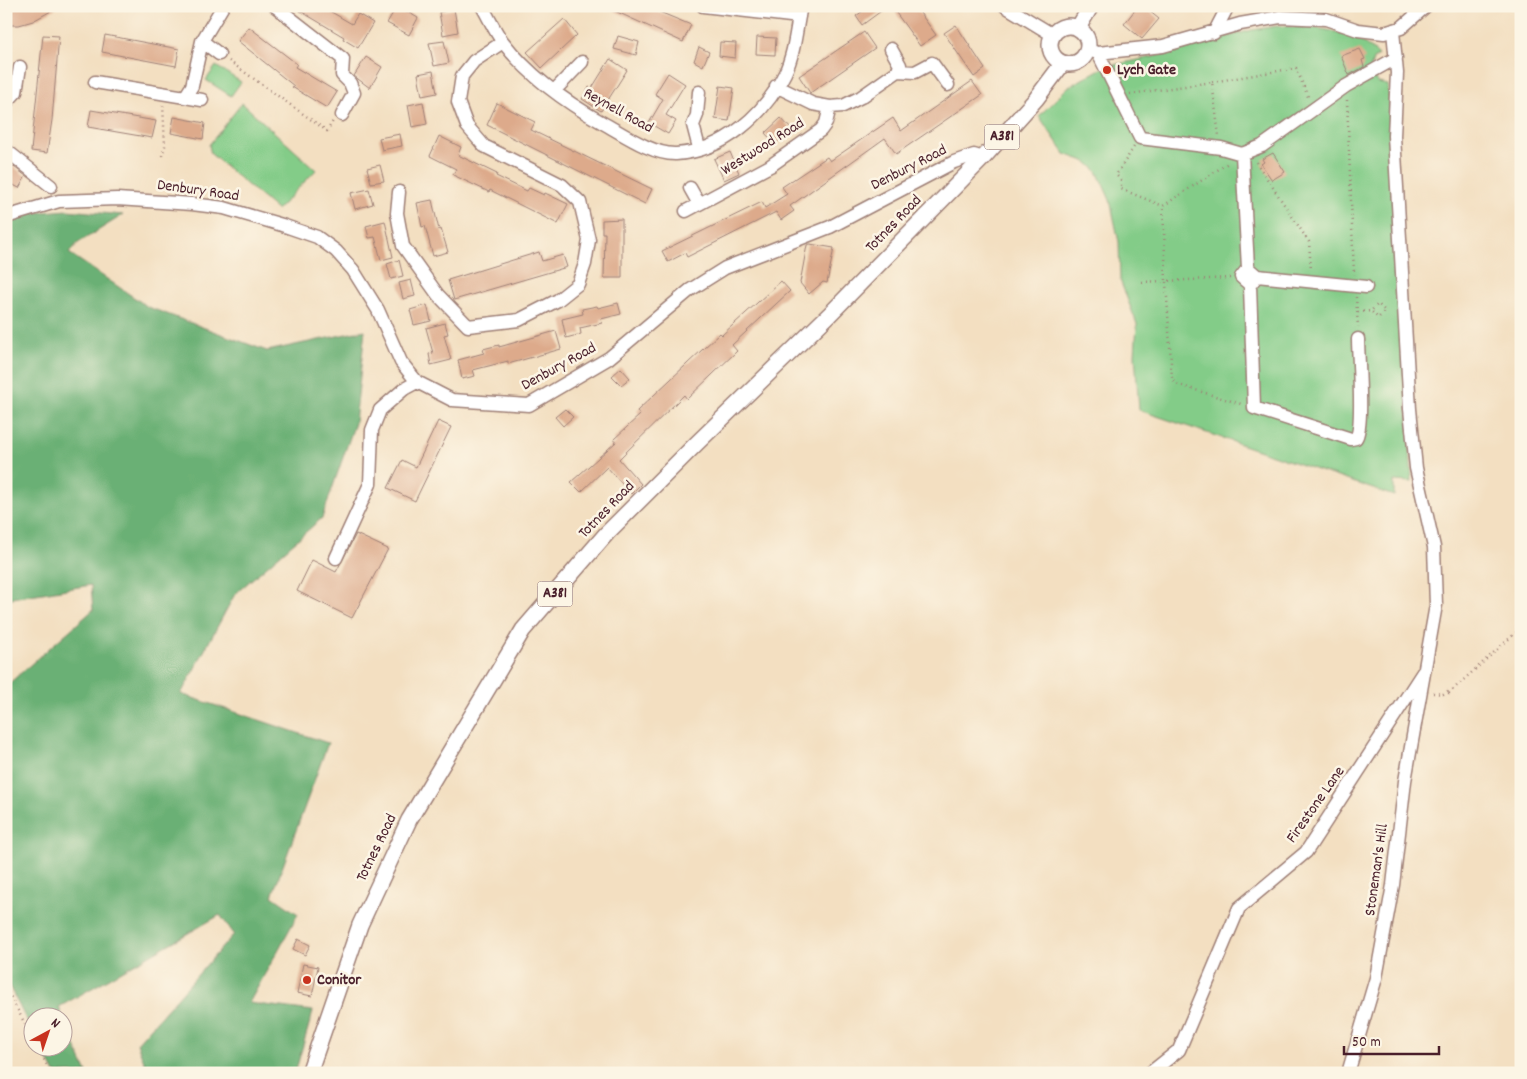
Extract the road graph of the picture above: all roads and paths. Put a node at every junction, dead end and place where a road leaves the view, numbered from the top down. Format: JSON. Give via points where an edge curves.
{"nodes":[{"id":1,"x":223,"y":6,"type":"edge"},
{"id":2,"x":275,"y":6,"type":"edge"},
{"id":3,"x":482,"y":6,"type":"edge"},
{"id":4,"x":703,"y":6,"type":"edge"},
{"id":5,"x":1005,"y":6,"type":"edge"},
{"id":6,"x":1091,"y":6,"type":"edge"},
{"id":7,"x":1228,"y":6,"type":"edge"},
{"id":8,"x":1426,"y":6,"type":"edge"},
{"id":9,"x":800,"y":12,"type":"edge"},
{"id":10,"x":1078,"y":28,"type":"junction"},
{"id":11,"x":1393,"y":30,"type":"junction"},
{"id":12,"x":1214,"y":33,"type":"junction"},
{"id":13,"x":1052,"y":35,"type":"junction"},
{"id":14,"x":202,"y":41,"type":"junction"},
{"id":15,"x":503,"y":42,"type":"junction"},
{"id":16,"x":891,"y":48,"type":"dead end"},
{"id":17,"x":1093,"y":52,"type":"junction"},
{"id":18,"x":220,"y":54,"type":"joint"},
{"id":19,"x":1396,"y":58,"type":"junction"},
{"id":20,"x":582,"y":62,"type":"dead end"},
{"id":21,"x":1063,"y":63,"type":"junction"},
{"id":22,"x":20,"y":67,"type":"dead end"},
{"id":23,"x":898,"y":71,"type":"junction"},
{"id":24,"x":95,"y":82,"type":"dead end"},
{"id":25,"x":1212,"y":82,"type":"junction"},
{"id":26,"x":948,"y":85,"type":"dead end"},
{"id":27,"x":776,"y":86,"type":"junction"},
{"id":28,"x":1346,"y":86,"type":"junction"},
{"id":29,"x":554,"y":91,"type":"junction"},
{"id":30,"x":699,"y":92,"type":"dead end"},
{"id":31,"x":162,"y":93,"type":"junction"},
{"id":32,"x":185,"y":96,"type":"junction"},
{"id":33,"x":1119,"y":96,"type":"junction"},
{"id":34,"x":202,"y":100,"type":"dead end"},
{"id":35,"x":6,"y":103,"type":"edge"},
{"id":36,"x":830,"y":107,"type":"junction"},
{"id":37,"x":1313,"y":109,"type":"junction"},
{"id":38,"x":342,"y":115,"type":"joint"},
{"id":39,"x":1140,"y":138,"type":"junction"},
{"id":40,"x":699,"y":148,"type":"junction"},
{"id":41,"x":1221,"y":148,"type":"junction"},
{"id":42,"x":6,"y":150,"type":"edge"},
{"id":43,"x":1242,"y":154,"type":"junction"},
{"id":44,"x":162,"y":156,"type":"dead end"},
{"id":45,"x":983,"y":158,"type":"junction"},
{"id":46,"x":51,"y":186,"type":"dead end"},
{"id":47,"x":690,"y":188,"type":"dead end"},
{"id":48,"x":399,"y":192,"type":"dead end"},
{"id":49,"x":700,"y":204,"type":"junction"},
{"id":50,"x":1163,"y":206,"type":"junction"},
{"id":51,"x":686,"y":211,"type":"dead end"},
{"id":52,"x":6,"y":218,"type":"edge"},
{"id":53,"x":1249,"y":276,"type":"junction"},
{"id":54,"x":1166,"y":281,"type":"junction"},
{"id":55,"x":1142,"y":282,"type":"dead end"},
{"id":56,"x":1312,"y":282,"type":"junction"},
{"id":57,"x":1360,"y":287,"type":"junction"},
{"id":58,"x":1370,"y":311,"type":"junction"},
{"id":59,"x":1358,"y":312,"type":"junction"},
{"id":60,"x":1358,"y":339,"type":"joint"},
{"id":61,"x":417,"y":382,"type":"junction"},
{"id":62,"x":1254,"y":408,"type":"junction"},
{"id":63,"x":336,"y":558,"type":"dead end"},
{"id":64,"x":1521,"y":628,"type":"edge"},
{"id":65,"x":1424,"y":670,"type":"junction"},
{"id":66,"x":1422,"y":693,"type":"junction"},
{"id":67,"x":6,"y":988,"type":"edge"},
{"id":68,"x":22,"y":1018,"type":"edge"},
{"id":69,"x":42,"y":1056,"type":"edge"},
{"id":70,"x":51,"y":1073,"type":"edge"},
{"id":71,"x":308,"y":1073,"type":"edge"},
{"id":72,"x":1150,"y":1073,"type":"edge"},
{"id":73,"x":1348,"y":1073,"type":"edge"}],
"edges":[{"from":1,"to":14,"type":"street"},
{"from":2,"to":38,"type":"street","via":[[343,59],[342,75],[354,93]]},
{"from":3,"to":15,"type":"street","name":"Reynell Road"},
{"from":4,"to":9,"type":"street"},
{"from":5,"to":13,"type":"street"},
{"from":6,"to":10,"type":"main road"},
{"from":7,"to":12,"type":"street"},
{"from":8,"to":11,"type":"street","via":[[1409,22]]},
{"from":9,"to":27,"type":"street","name":"Reynell Road","via":[[794,46]]},
{"from":10,"to":13,"type":"main road","via":[[1062,27]]},
{"from":10,"to":17,"type":"main road","via":[[1086,36]]},
{"from":11,"to":12,"type":"street","via":[[1373,32],[1326,20],[1280,17],[1240,24]]},
{"from":11,"to":19,"type":"street","name":"Stoneman's Hill"},
{"from":12,"to":17,"type":"street","via":[[1163,46]]},
{"from":13,"to":21,"type":"main road","via":[[1051,52]]},
{"from":14,"to":18,"type":"street"},
{"from":14,"to":32,"type":"street","via":[[192,86]]},
{"from":15,"to":29,"type":"street","name":"Reynell Road"},
{"from":15,"to":48,"type":"street","via":[[474,61],[462,76],[458,102],[467,126],[484,146],[562,185],[580,202],[589,240],[578,284],[558,300],[519,320],[468,326],[438,295],[403,246],[397,213]]},
{"from":16,"to":23,"type":"street","via":[[900,65]]},
{"from":17,"to":21,"type":"main road","via":[[1076,63]]},
{"from":17,"to":33,"type":"street"},
{"from":18,"to":38,"type":"path","via":[[327,131],[339,112]]},
{"from":19,"to":28,"type":"street"},
{"from":19,"to":65,"type":"street","name":"Stoneman's Hill","via":[[1394,136],[1410,409],[1416,468],[1434,557],[1436,605]]},
{"from":20,"to":29,"type":"street","name":"Reynell Road"},
{"from":21,"to":45,"type":"main road","name":"Totnes Road","number":"A381","via":[[1036,99]]},
{"from":22,"to":35,"type":"street","via":[[16,92]]},
{"from":23,"to":26,"type":"street","name":"Westwood Road","via":[[914,72],[932,63]]},
{"from":23,"to":36,"type":"street","name":"Westwood Road","via":[[861,97],[843,106]]},
{"from":24,"to":31,"type":"street"},
{"from":25,"to":33,"type":"path"},
{"from":25,"to":37,"type":"path","via":[[1296,68]]},
{"from":25,"to":41,"type":"path"},
{"from":27,"to":36,"type":"street","name":"Westwood Road","via":[[813,104]]},
{"from":27,"to":40,"type":"street","name":"Reynell Road","via":[[744,126]]},
{"from":28,"to":37,"type":"street"},
{"from":28,"to":57,"type":"path"},
{"from":29,"to":40,"type":"street","name":"Reynell Road","via":[[580,111],[646,146],[675,154]]},
{"from":30,"to":40,"type":"street","via":[[693,125]]},
{"from":31,"to":32,"type":"street"},
{"from":31,"to":44,"type":"path","via":[[165,122]]},
{"from":32,"to":34,"type":"street"},
{"from":33,"to":39,"type":"street"},
{"from":36,"to":49,"type":"street","name":"Westwood Road","via":[[821,130],[770,166]]},
{"from":37,"to":43,"type":"street","via":[[1262,146]]},
{"from":39,"to":41,"type":"street"},
{"from":39,"to":50,"type":"path","via":[[1116,175],[1121,180],[1121,189]]},
{"from":41,"to":43,"type":"street"},
{"from":42,"to":46,"type":"street"},
{"from":43,"to":50,"type":"path"},
{"from":43,"to":53,"type":"street"},
{"from":43,"to":56,"type":"path","via":[[1252,157],[1309,242]]},
{"from":45,"to":61,"type":"street","name":"Denbury Road","via":[[974,156],[954,162],[830,227],[725,268],[690,290],[608,358],[529,405],[452,400]]},
{"from":45,"to":71,"type":"main road","name":"Totnes Road","number":"A381","via":[[607,533],[524,630],[409,820],[360,925]]},
{"from":47,"to":49,"type":"street"},
{"from":49,"to":51,"type":"street","name":"Westwood Road"},
{"from":50,"to":54,"type":"path"},
{"from":52,"to":61,"type":"street","name":"Denbury Road","via":[[59,201],[136,200],[224,208],[317,237],[336,251],[353,270],[378,310],[401,362]]},
{"from":53,"to":54,"type":"path"},
{"from":53,"to":56,"type":"street"},
{"from":53,"to":62,"type":"street"},
{"from":54,"to":55,"type":"path"},
{"from":54,"to":62,"type":"path","via":[[1172,379],[1176,384]]},
{"from":56,"to":57,"type":"street"},
{"from":57,"to":59,"type":"path"},
{"from":58,"to":58,"type":"path","via":[[1378,304],[1385,311],[1378,318]]},
{"from":58,"to":59,"type":"path"},
{"from":59,"to":60,"type":"path"},
{"from":60,"to":62,"type":"street","via":[[1360,418],[1356,438]]},
{"from":61,"to":63,"type":"street","via":[[399,392],[380,410],[372,430],[370,484]]},
{"from":64,"to":66,"type":"path","via":[[1449,693],[1449,690],[1443,694]]},
{"from":65,"to":66,"type":"street","name":"Stoneman's Hill"},
{"from":65,"to":72,"type":"street","name":"Firestone Lane","via":[[1306,852],[1239,908],[1179,1050]]},
{"from":66,"to":73,"type":"street","name":"Stoneman's Hill","via":[[1405,781],[1393,886],[1376,978]]},
{"from":67,"to":68,"type":"path"},
{"from":69,"to":70,"type":"path"}]}
